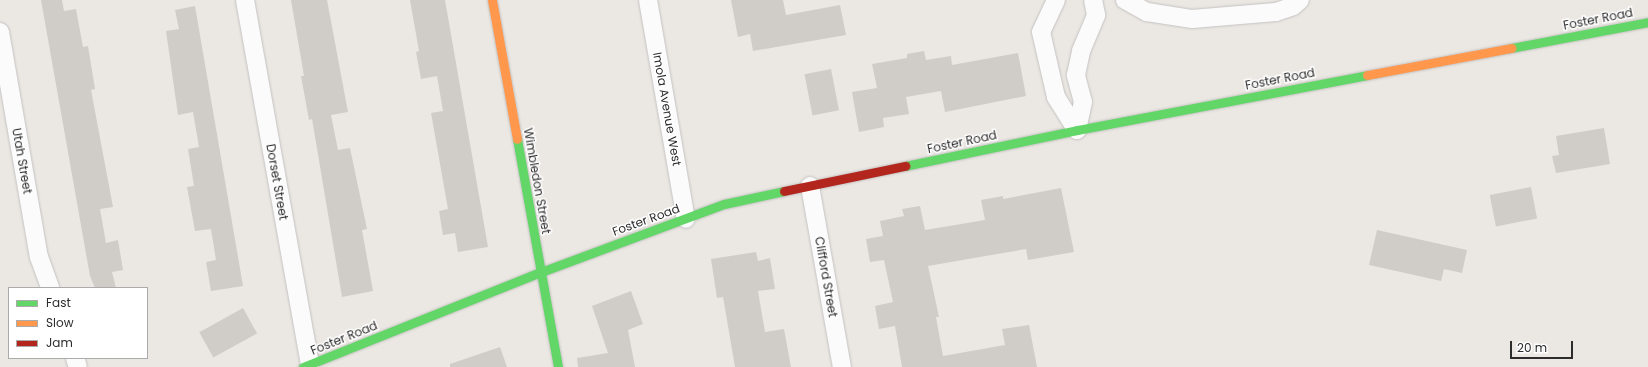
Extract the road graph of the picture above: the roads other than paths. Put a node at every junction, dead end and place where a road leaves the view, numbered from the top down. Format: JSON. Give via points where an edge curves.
{"nodes":[{"id":1,"x":245,"y":0,"type":"edge"},
{"id":2,"x":492,"y":0,"type":"edge"},
{"id":3,"x":648,"y":0,"type":"edge"},
{"id":4,"x":1056,"y":0,"type":"edge"},
{"id":5,"x":1093,"y":0,"type":"edge"},
{"id":6,"x":1125,"y":0,"type":"edge"},
{"id":7,"x":1300,"y":0,"type":"edge"},
{"id":8,"x":1648,"y":22,"type":"edge"},
{"id":9,"x":0,"y":32,"type":"edge"},
{"id":10,"x":1076,"y":130,"type":"junction"},
{"id":11,"x":810,"y":186,"type":"junction"},
{"id":12,"x":686,"y":219,"type":"junction"},
{"id":13,"x":541,"y":272,"type":"junction"},
{"id":14,"x":50,"y":287,"type":"edge"},
{"id":15,"x":307,"y":366,"type":"edge"},
{"id":16,"x":558,"y":367,"type":"edge"},
{"id":17,"x":842,"y":367,"type":"edge"}],
"edges":[{"from":1,"to":15,"type":"street","name":"Dorset Street"},
{"from":2,"to":13,"type":"street","name":"Wimbledon Street"},
{"from":3,"to":12,"type":"street","name":"Imola Avenue West"},
{"from":4,"to":10,"type":"street","via":[[1041,32],[1056,97]]},
{"from":5,"to":10,"type":"street","via":[[1096,15],[1080,51],[1076,75],[1083,102]]},
{"from":6,"to":7,"type":"street","via":[[1147,12],[1192,19],[1276,12],[1293,6]]},
{"from":8,"to":10,"type":"street","name":"Foster Road"},
{"from":9,"to":14,"type":"street","name":"Utah Street","via":[[39,257]]},
{"from":10,"to":11,"type":"street","name":"Foster Road"},
{"from":11,"to":12,"type":"street","name":"Foster Road","via":[[724,204]]},
{"from":11,"to":17,"type":"street","name":"Clifford Street"},
{"from":12,"to":13,"type":"street","name":"Foster Road"},
{"from":13,"to":15,"type":"street","name":"Foster Road"},
{"from":13,"to":16,"type":"street","name":"Wimbledon Street"}]}
